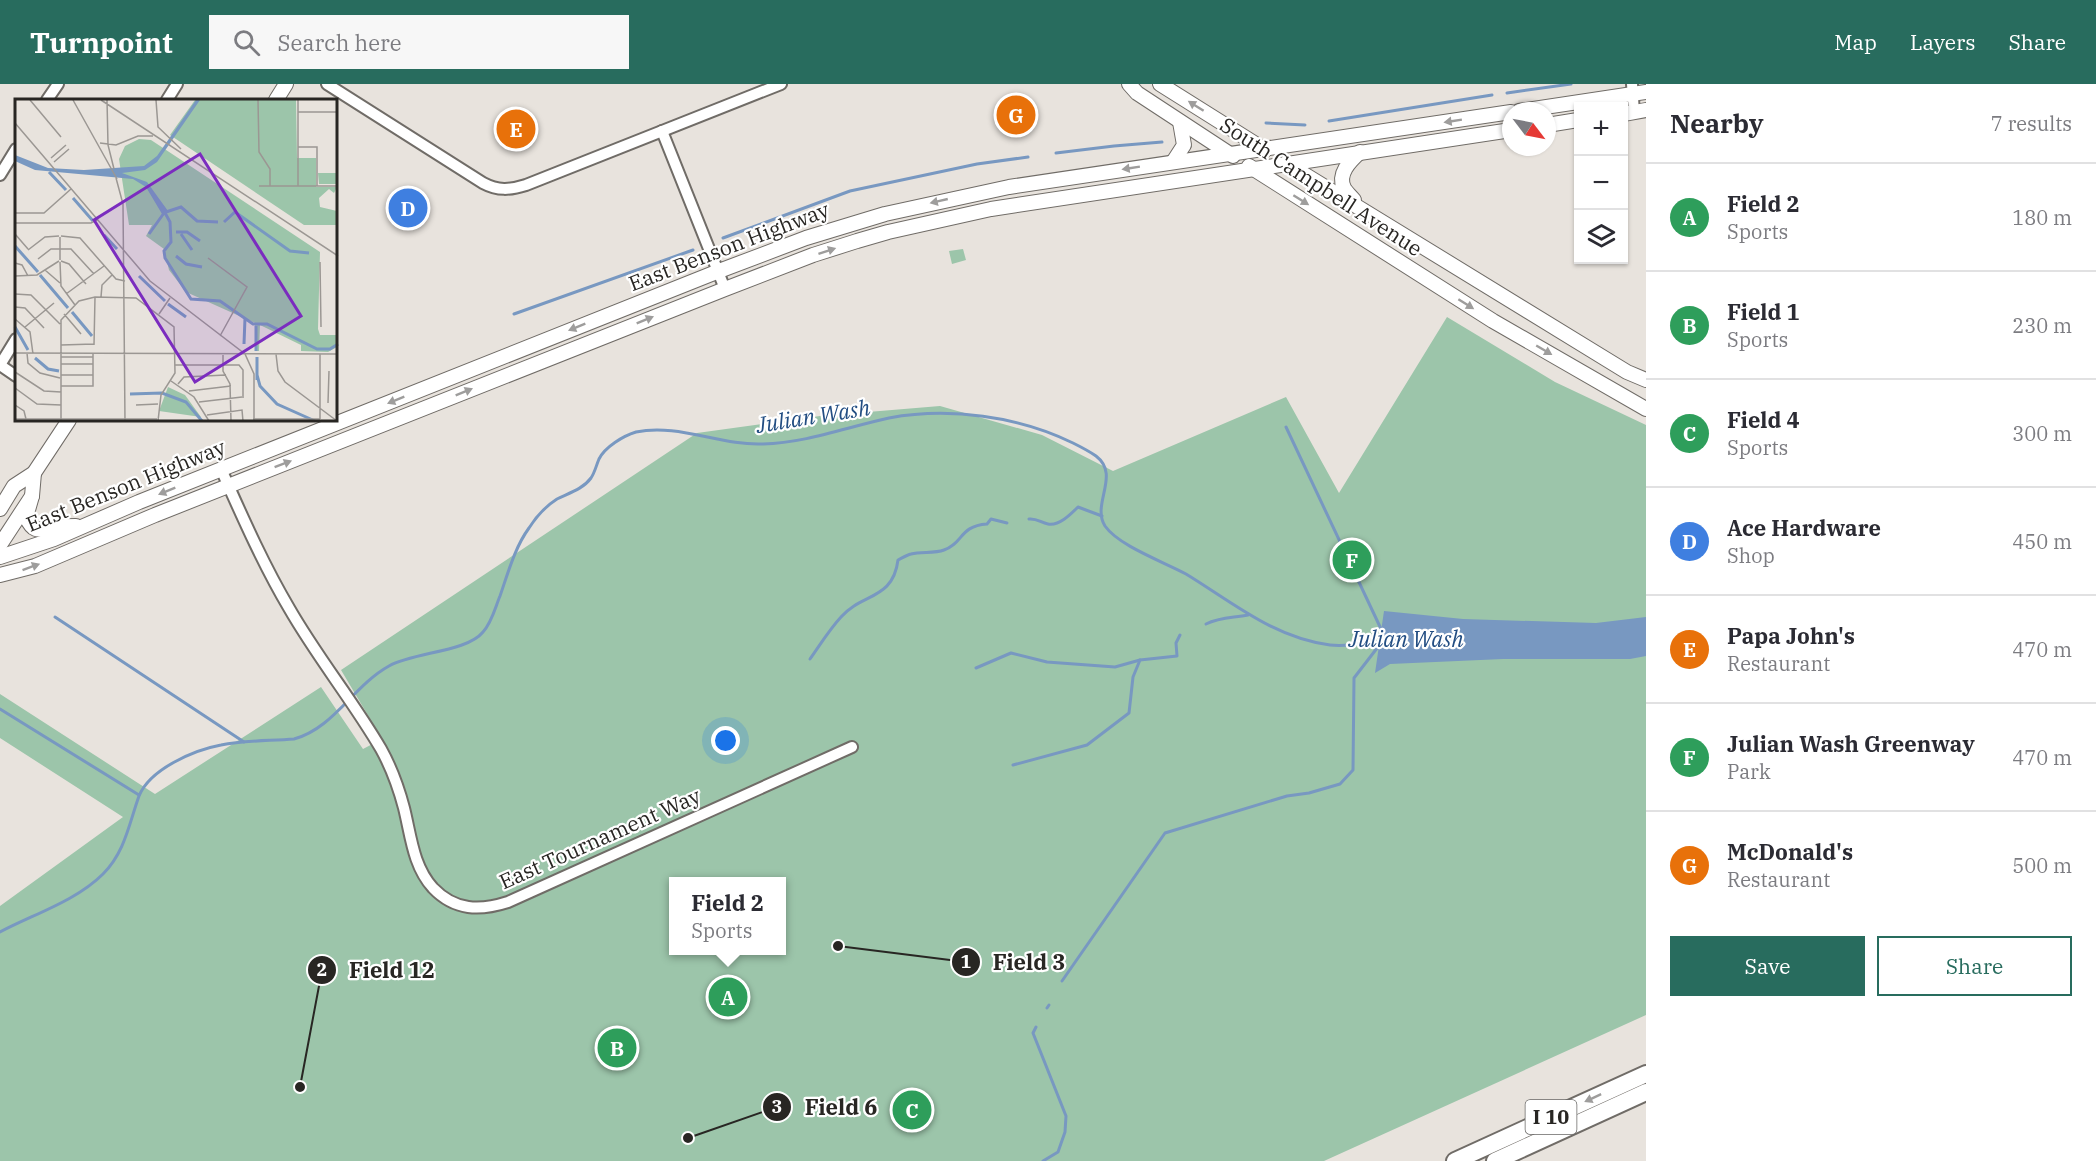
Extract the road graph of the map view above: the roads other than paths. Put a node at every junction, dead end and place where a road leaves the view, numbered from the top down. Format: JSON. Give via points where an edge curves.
{"nodes":[{"id":1,"x":58,"y":84,"type":"edge"},
{"id":2,"x":177,"y":84,"type":"edge"},
{"id":3,"x":286,"y":84,"type":"edge"},
{"id":4,"x":327,"y":84,"type":"edge"},
{"id":5,"x":781,"y":84,"type":"edge"},
{"id":6,"x":1129,"y":84,"type":"edge"},
{"id":7,"x":1160,"y":84,"type":"edge"},
{"id":8,"x":1637,"y":90,"type":"edge"},
{"id":9,"x":48,"y":99,"type":"edge"},
{"id":10,"x":167,"y":99,"type":"edge"},
{"id":11,"x":277,"y":99,"type":"edge"},
{"id":12,"x":1556,"y":104,"type":"edge"},
{"id":13,"x":1635,"y":112,"type":"edge"},
{"id":14,"x":1502,"y":113,"type":"edge"},
{"id":15,"x":1574,"y":121,"type":"edge"},
{"id":16,"x":1180,"y":122,"type":"junction"},
{"id":17,"x":1556,"y":124,"type":"edge"},
{"id":18,"x":662,"y":131,"type":"junction"},
{"id":19,"x":1502,"y":131,"type":"edge"},
{"id":20,"x":1263,"y":148,"type":"junction"},
{"id":21,"x":15,"y":151,"type":"edge"},
{"id":22,"x":1360,"y":152,"type":"junction"},
{"id":23,"x":1230,"y":154,"type":"junction"},
{"id":24,"x":1173,"y":162,"type":"junction"},
{"id":25,"x":1287,"y":164,"type":"junction"},
{"id":26,"x":1252,"y":168,"type":"junction"},
{"id":27,"x":0,"y":175,"type":"edge"},
{"id":28,"x":1363,"y":210,"type":"junction"},
{"id":29,"x":719,"y":271,"type":"junction"},
{"id":30,"x":725,"y":289,"type":"junction"},
{"id":31,"x":15,"y":341,"type":"edge"},
{"id":32,"x":0,"y":365,"type":"edge"},
{"id":33,"x":15,"y":375,"type":"edge"},
{"id":34,"x":1646,"y":380,"type":"edge"},
{"id":35,"x":430,"y":386,"type":"junction"},
{"id":36,"x":437,"y":403,"type":"junction"},
{"id":37,"x":1646,"y":409,"type":"edge"},
{"id":38,"x":68,"y":422,"type":"edge"},
{"id":39,"x":221,"y":469,"type":"junction"},
{"id":40,"x":34,"y":473,"type":"junction"},
{"id":41,"x":228,"y":486,"type":"junction"},
{"id":42,"x":32,"y":496,"type":"junction"},
{"id":43,"x":0,"y":509,"type":"edge"},
{"id":44,"x":87,"y":525,"type":"junction"},
{"id":45,"x":0,"y":545,"type":"edge"},
{"id":46,"x":0,"y":557,"type":"edge"},
{"id":47,"x":0,"y":575,"type":"edge"},
{"id":48,"x":852,"y":747,"type":"dead end"},
{"id":49,"x":1646,"y":1074,"type":"edge"},
{"id":50,"x":1646,"y":1093,"type":"edge"},
{"id":51,"x":1455,"y":1161,"type":"edge"},
{"id":52,"x":1495,"y":1161,"type":"edge"}],
"edges":[{"from":1,"to":9,"type":"street"},
{"from":2,"to":10,"type":"street"},
{"from":3,"to":11,"type":"main road"},
{"from":4,"to":18,"type":"street","via":[[483,183],[499,189],[526,185]]},
{"from":5,"to":18,"type":"street"},
{"from":6,"to":16,"type":"main road","name":"South Campbell Avenue"},
{"from":20,"to":7,"type":"main road","name":"South Campbell Avenue","one_way":true},
{"from":8,"to":12,"type":"main road"},
{"from":8,"to":13,"type":"street"},
{"from":14,"to":20,"type":"main road","name":"East Benson Highway","one_way":true},
{"from":15,"to":17,"type":"main road"},
{"from":16,"to":23,"type":"main road","name":"South Campbell Avenue"},
{"from":16,"to":24,"type":"main road","via":[[1184,144]]},
{"from":18,"to":29,"type":"street"},
{"from":19,"to":22,"type":"main road","name":"East Benson Highway"},
{"from":20,"to":23,"type":"main road","name":"East Benson Highway"},
{"from":20,"to":25,"type":"main road","name":"South Campbell Avenue"},
{"from":21,"to":27,"type":"street"},
{"from":22,"to":25,"type":"main road","name":"East Benson Highway"},
{"from":22,"to":28,"type":"main road","via":[[1348,163],[1342,179],[1344,188]]},
{"from":23,"to":24,"type":"main road","name":"East Benson Highway"},
{"from":23,"to":26,"type":"main road","name":"South Campbell Avenue"},
{"from":24,"to":29,"type":"main road","name":"East Benson Highway","one_way":true,"via":[[939,201],[832,229]]},
{"from":25,"to":26,"type":"main road","name":"East Benson Highway"},
{"from":25,"to":28,"type":"main road","name":"South Campbell Avenue"},
{"from":30,"to":26,"type":"main road","name":"East Benson Highway","one_way":true,"via":[[813,255],[888,232],[991,208]]},
{"from":26,"to":37,"type":"main road","name":"South Campbell Avenue","one_way":true,"via":[[1494,321]]},
{"from":28,"to":34,"type":"main road","name":"South Campbell Avenue"},
{"from":29,"to":30,"type":"street"},
{"from":29,"to":35,"type":"main road","name":"East Benson Highway","one_way":true},
{"from":36,"to":30,"type":"main road","name":"East Benson Highway","one_way":true},
{"from":31,"to":32,"type":"street"},
{"from":32,"to":33,"type":"street"},
{"from":35,"to":36,"type":"main road"},
{"from":35,"to":39,"type":"main road","name":"East Benson Highway","one_way":true},
{"from":41,"to":36,"type":"main road","name":"East Benson Highway","one_way":true},
{"from":38,"to":40,"type":"main road"},
{"from":39,"to":41,"type":"street","name":"East Tournament Way"},
{"from":39,"to":44,"type":"main road","name":"East Benson Highway","one_way":true},
{"from":40,"to":42,"type":"main road"},
{"from":40,"to":43,"type":"main road","via":[[14,486]]},
{"from":47,"to":41,"type":"main road","name":"East Benson Highway","one_way":true,"via":[[35,566]]},
{"from":41,"to":48,"type":"street","name":"East Tournament Way","via":[[289,608],[381,749],[404,806],[424,877],[456,904],[489,908],[508,902]]},
{"from":42,"to":44,"type":"main road","via":[[26,517],[35,529]]},
{"from":42,"to":45,"type":"main road"},
{"from":44,"to":46,"type":"main road","name":"East Benson Highway"},
{"from":49,"to":51,"type":"highway","number":"I 10","one_way":true},
{"from":50,"to":52,"type":"highway","number":"I 10"}]}
